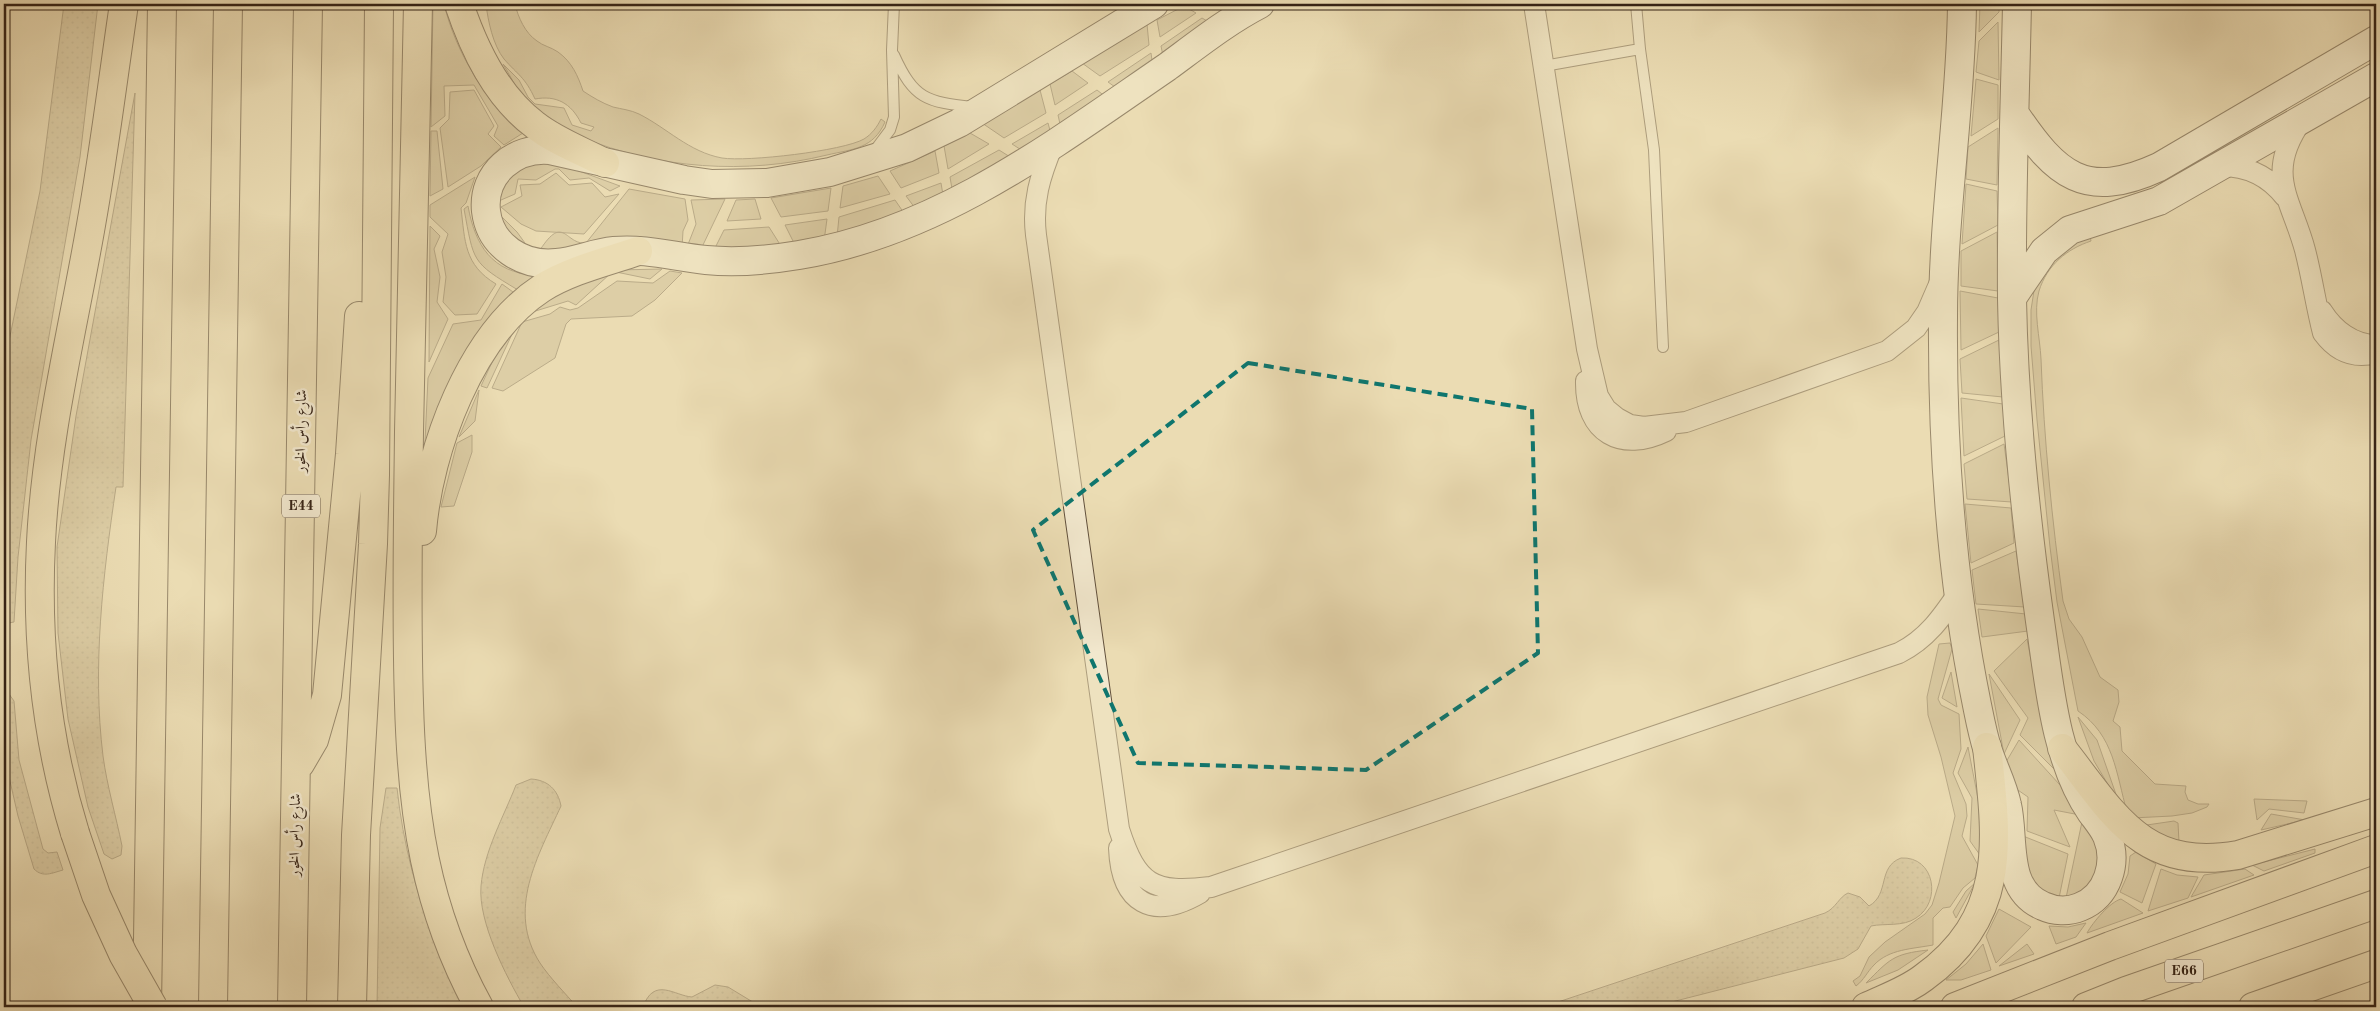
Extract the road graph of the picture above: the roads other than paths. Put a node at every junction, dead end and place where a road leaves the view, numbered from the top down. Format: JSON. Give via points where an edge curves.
{"nodes":[{"id":1,"x":124,"y":4,"type":"edge"},
{"id":2,"x":162,"y":4,"type":"edge"},
{"id":3,"x":228,"y":4,"type":"edge"},
{"id":4,"x":308,"y":4,"type":"edge"},
{"id":5,"x":379,"y":4,"type":"edge"},
{"id":6,"x":418,"y":4,"type":"edge"},
{"id":7,"x":459,"y":4,"type":"edge"},
{"id":8,"x":894,"y":4,"type":"edge"},
{"id":9,"x":1154,"y":4,"type":"edge"},
{"id":10,"x":1260,"y":4,"type":"edge"},
{"id":11,"x":1534,"y":4,"type":"edge"},
{"id":12,"x":1636,"y":4,"type":"edge"},
{"id":13,"x":1962,"y":4,"type":"edge"},
{"id":14,"x":2017,"y":4,"type":"edge"},
{"id":15,"x":2376,"y":40,"type":"edge"},
{"id":16,"x":892,"y":50,"type":"junction"},
{"id":17,"x":1640,"y":50,"type":"junction"},
{"id":18,"x":1544,"y":66,"type":"junction"},
{"id":19,"x":2376,"y":77,"type":"edge"},
{"id":20,"x":378,"y":87,"type":"junction"},
{"id":21,"x":984,"y":109,"type":"junction"},
{"id":22,"x":2015,"y":114,"type":"junction"},
{"id":23,"x":2303,"y":118,"type":"junction"},
{"id":24,"x":1053,"y":145,"type":"junction"},
{"id":25,"x":605,"y":163,"type":"junction"},
{"id":26,"x":854,"y":166,"type":"junction"},
{"id":27,"x":2217,"y":166,"type":"junction"},
{"id":28,"x":2285,"y":197,"type":"junction"},
{"id":29,"x":638,"y":251,"type":"junction"},
{"id":30,"x":1944,"y":273,"type":"junction"},
{"id":31,"x":2012,"y":298,"type":"junction"},
{"id":32,"x":2316,"y":298,"type":"junction"},
{"id":33,"x":2376,"y":345,"type":"edge"},
{"id":34,"x":1663,"y":347,"type":"dead end"},
{"id":35,"x":2376,"y":353,"type":"edge"},
{"id":36,"x":1959,"y":592,"type":"junction"},
{"id":37,"x":409,"y":702,"type":"junction"},
{"id":38,"x":1987,"y":748,"type":"junction"},
{"id":39,"x":2062,"y":748,"type":"junction"},
{"id":40,"x":297,"y":769,"type":"junction"},
{"id":41,"x":2376,"y":812,"type":"edge"},
{"id":42,"x":2376,"y":849,"type":"edge"},
{"id":43,"x":2376,"y":904,"type":"edge"},
{"id":44,"x":2376,"y":964,"type":"edge"},
{"id":45,"x":147,"y":1007,"type":"edge"},
{"id":46,"x":153,"y":1007,"type":"edge"},
{"id":47,"x":212,"y":1007,"type":"edge"},
{"id":48,"x":292,"y":1007,"type":"edge"},
{"id":49,"x":352,"y":1007,"type":"edge"},
{"id":50,"x":480,"y":1007,"type":"edge"},
{"id":51,"x":1866,"y":1007,"type":"edge"},
{"id":52,"x":1955,"y":1007,"type":"edge"},
{"id":53,"x":2086,"y":1007,"type":"edge"},
{"id":54,"x":2252,"y":1007,"type":"edge"}],
"edges":[{"from":1,"to":46,"type":"highway","bridge":true,"via":[[92,225],[51,453],[41,539],[40,628],[48,712],[62,792],[96,895],[123,954]]},
{"from":2,"to":45,"type":"highway"},
{"from":3,"to":47,"type":"highway"},
{"from":4,"to":40,"type":"highway","name":"شارع رأس الخور","number":"E44"},
{"from":5,"to":20,"type":"highway"},
{"from":6,"to":37,"type":"highway","via":[[406,622]]},
{"from":7,"to":25,"type":"highway","via":[[478,50],[509,100],[535,125]]},
{"from":8,"to":16,"type":"lane"},
{"from":9,"to":21,"type":"street"},
{"from":10,"to":24,"type":"street"},
{"from":11,"to":18,"type":"street"},
{"from":12,"to":17,"type":"lane"},
{"from":13,"to":30,"type":"street","via":[[1959,92]]},
{"from":14,"to":22,"type":"street"},
{"from":15,"to":22,"type":"street","via":[[2159,167],[2129,179],[2099,181],[2068,173],[2043,154]]},
{"from":16,"to":21,"type":"lane","via":[[910,86],[921,95],[946,104]]},
{"from":16,"to":26,"type":"lane","via":[[894,117],[890,130],[884,141]]},
{"from":17,"to":18,"type":"lane"},
{"from":17,"to":34,"type":"lane","via":[[1656,181]]},
{"from":18,"to":30,"type":"street","via":[[1587,349],[1598,396],[1606,409],[1630,425],[1644,427],[1686,422],[1887,351],[1916,328],[1927,312]]},
{"from":19,"to":23,"type":"street"},
{"from":20,"to":40,"type":"highway","via":[[364,173],[360,310],[350,454],[327,695],[314,740]]},
{"from":20,"to":49,"type":"highway","via":[[376,475],[356,825]]},
{"from":21,"to":26,"type":"street","via":[[907,148]]},
{"from":22,"to":31,"type":"street"},
{"from":23,"to":27,"type":"street"},
{"from":23,"to":28,"type":"street","via":[[2285,156]]},
{"from":24,"to":29,"type":"street","via":[[1021,167],[941,208],[900,227],[834,247],[800,255],[740,261]]},
{"from":24,"to":36,"type":"street","via":[[1038,185],[1034,204],[1035,228],[1119,829],[1131,862],[1152,883],[1180,891],[1211,887],[1835,672],[1899,653],[1929,633]]},
{"from":25,"to":26,"type":"street","via":[[684,180],[740,184],[794,179]]},
{"from":25,"to":29,"type":"street","via":[[540,149],[510,159],[495,173],[486,195],[490,229],[504,248],[528,261],[566,262],[598,253]]},
{"from":27,"to":28,"type":"street","via":[[2256,172]]},
{"from":27,"to":31,"type":"street","via":[[2159,201],[2060,236],[2041,255]]},
{"from":28,"to":32,"type":"street","via":[[2304,247]]},
{"from":29,"to":37,"type":"highway","via":[[559,278],[540,289],[493,334],[466,381],[437,456],[426,500]]},
{"from":30,"to":36,"type":"street","via":[[1943,362],[1948,478]]},
{"from":31,"to":39,"type":"street","via":[[2024,494],[2042,633]]},
{"from":32,"to":33,"type":"street","via":[[2328,321],[2337,330],[2360,342]]},
{"from":32,"to":35,"type":"street","via":[[2323,333],[2330,343],[2352,355]]},
{"from":36,"to":38,"type":"street","via":[[1968,660]]},
{"from":37,"to":50,"type":"highway","via":[[416,820],[427,874],[460,972]]},
{"from":38,"to":39,"type":"street","via":[[2006,800],[2017,881],[2039,905],[2059,910],[2081,907],[2099,894],[2105,885],[2111,861],[2107,837],[2077,788]]},
{"from":38,"to":51,"type":"highway","via":[[1995,852],[1992,879],[1984,903],[1968,932],[1942,964],[1908,987]]},
{"from":39,"to":41,"type":"highway","via":[[2121,824],[2151,844],[2185,856],[2221,858],[2238,855]]},
{"from":40,"to":48,"type":"highway","name":"شارع رأس الخور","number":"E44"},
{"from":42,"to":52,"type":"highway","via":[[2110,946]]},
{"from":43,"to":53,"type":"highway","number":"E66"},
{"from":44,"to":54,"type":"highway"}]}
